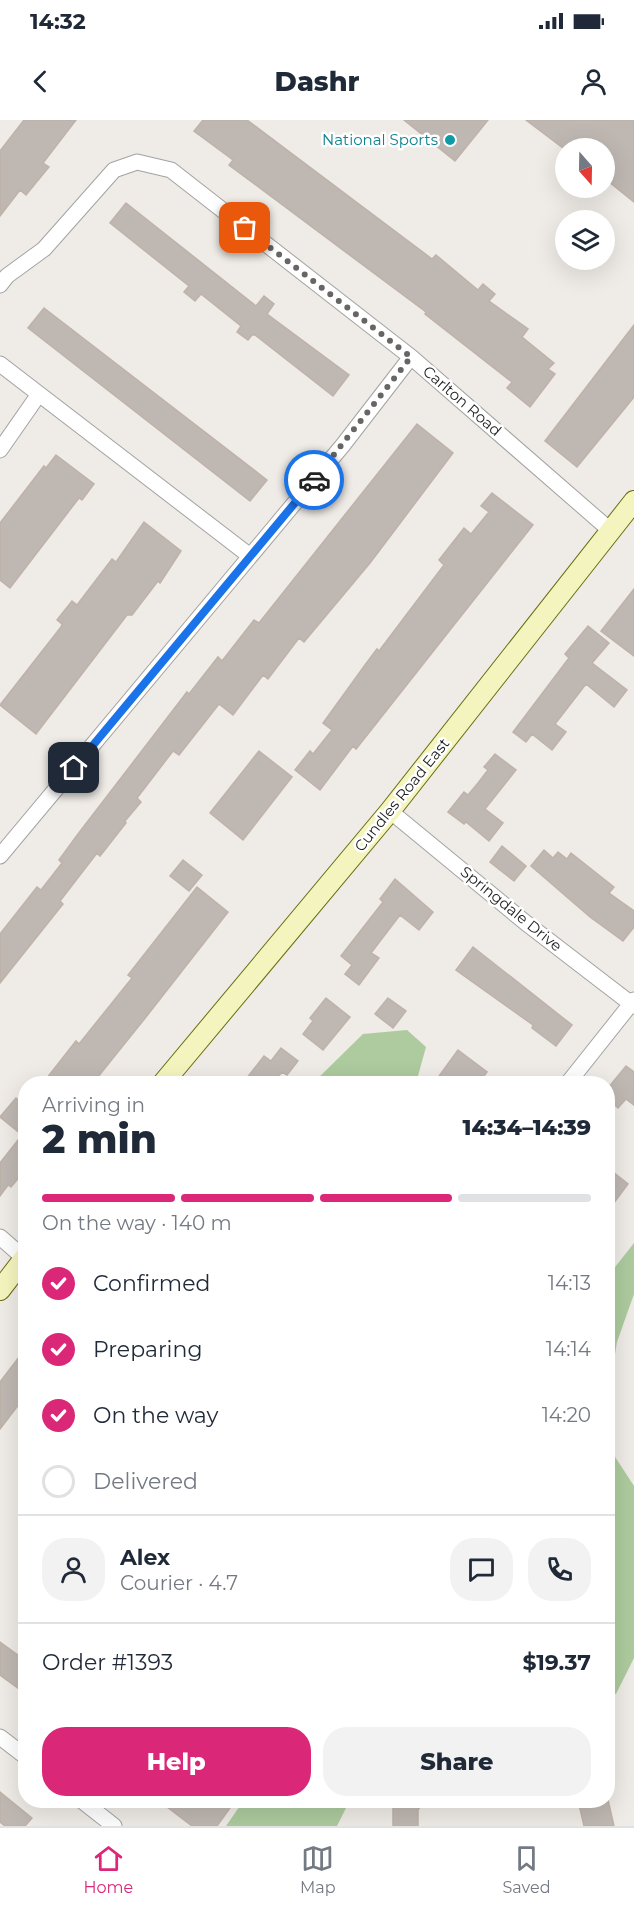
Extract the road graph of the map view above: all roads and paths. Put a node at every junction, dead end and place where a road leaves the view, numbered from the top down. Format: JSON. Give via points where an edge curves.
{"nodes":[{"id":1,"x":0,"y":285,"type":"edge"},
{"id":2,"x":411,"y":357,"type":"junction"},
{"id":3,"x":0,"y":364,"type":"edge"},
{"id":4,"x":39,"y":394,"type":"junction"},
{"id":5,"x":0,"y":450,"type":"edge"},
{"id":6,"x":634,"y":501,"type":"edge"},
{"id":7,"x":611,"y":531,"type":"junction"},
{"id":8,"x":250,"y":556,"type":"junction"},
{"id":9,"x":390,"y":811,"type":"junction"},
{"id":10,"x":0,"y":856,"type":"edge"},
{"id":11,"x":633,"y":1003,"type":"edge"},
{"id":12,"x":169,"y":1076,"type":"edge"},
{"id":13,"x":574,"y":1076,"type":"edge"},
{"id":14,"x":0,"y":1238,"type":"edge"},
{"id":15,"x":18,"y":1252,"type":"edge"},
{"id":16,"x":18,"y":1266,"type":"edge"},
{"id":17,"x":0,"y":1290,"type":"edge"},
{"id":18,"x":0,"y":1737,"type":"edge"},
{"id":19,"x":18,"y":1751,"type":"edge"},
{"id":20,"x":91,"y":1808,"type":"edge"},
{"id":21,"x":114,"y":1826,"type":"edge"}],
"edges":[{"from":1,"to":2,"type":"street","name":"Carlton Road","via":[[44,249],[114,170],[137,162],[171,170]]},
{"from":2,"to":7,"type":"street","name":"Carlton Road"},
{"from":2,"to":8,"type":"street"},
{"from":3,"to":4,"type":"street"},
{"from":4,"to":5,"type":"street"},
{"from":4,"to":8,"type":"street"},
{"from":6,"to":7,"type":"main road","name":"Cundles Road East"},
{"from":7,"to":9,"type":"main road","name":"Cundles Road East"},
{"from":8,"to":10,"type":"street"},
{"from":9,"to":11,"type":"street","name":"Springdale Drive","via":[[526,923]]},
{"from":9,"to":12,"type":"main road","name":"Cundles Road East"},
{"from":11,"to":13,"type":"street"},
{"from":14,"to":15,"type":"street"},
{"from":16,"to":17,"type":"main road"},
{"from":18,"to":19,"type":"street"},
{"from":20,"to":21,"type":"street"}]}
